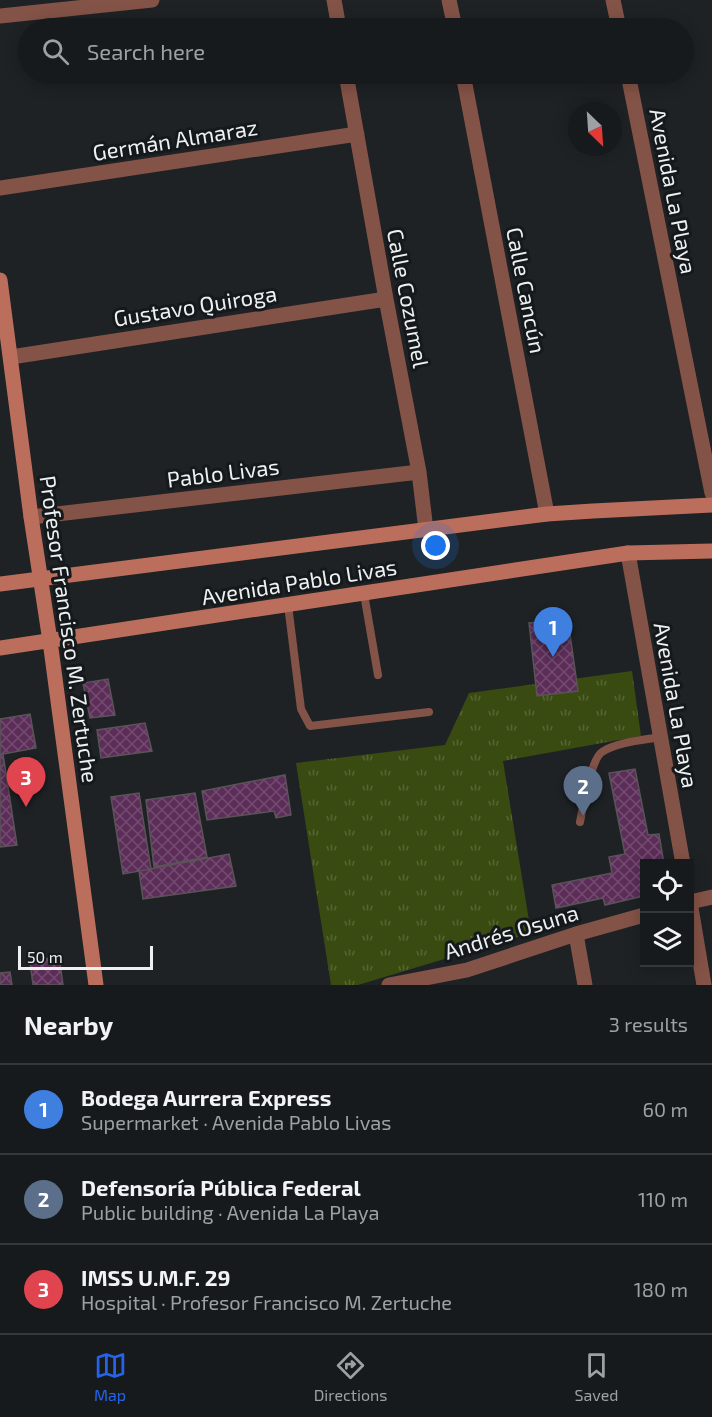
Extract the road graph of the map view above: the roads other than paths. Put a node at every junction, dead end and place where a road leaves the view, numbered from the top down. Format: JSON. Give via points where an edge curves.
{"nodes":[{"id":1,"x":152,"y":0,"type":"edge"},
{"id":2,"x":334,"y":0,"type":"edge"},
{"id":3,"x":449,"y":0,"type":"edge"},
{"id":4,"x":613,"y":0,"type":"edge"},
{"id":5,"x":0,"y":16,"type":"edge"},
{"id":6,"x":337,"y":18,"type":"edge"},
{"id":7,"x":453,"y":18,"type":"edge"},
{"id":8,"x":617,"y":18,"type":"edge"},
{"id":9,"x":348,"y":84,"type":"edge"},
{"id":10,"x":465,"y":84,"type":"edge"},
{"id":11,"x":630,"y":84,"type":"edge"},
{"id":12,"x":357,"y":134,"type":"junction"},
{"id":13,"x":0,"y":188,"type":"edge"},
{"id":14,"x":0,"y":280,"type":"edge"},
{"id":15,"x":386,"y":299,"type":"junction"},
{"id":16,"x":11,"y":357,"type":"junction"},
{"id":17,"x":419,"y":472,"type":"junction"},
{"id":18,"x":712,"y":493,"type":"edge"},
{"id":19,"x":712,"y":505,"type":"edge"},
{"id":20,"x":548,"y":514,"type":"junction"},
{"id":21,"x":31,"y":517,"type":"junction"},
{"id":22,"x":426,"y":530,"type":"junction"},
{"id":23,"x":712,"y":551,"type":"edge"},
{"id":24,"x":628,"y":554,"type":"junction"},
{"id":25,"x":41,"y":579,"type":"junction"},
{"id":26,"x":0,"y":584,"type":"edge"},
{"id":27,"x":364,"y":594,"type":"junction"},
{"id":28,"x":288,"y":605,"type":"junction"},
{"id":29,"x":50,"y":641,"type":"junction"},
{"id":30,"x":0,"y":648,"type":"edge"},
{"id":31,"x":378,"y":675,"type":"dead end"},
{"id":32,"x":429,"y":712,"type":"dead end"},
{"id":33,"x":661,"y":737,"type":"junction"},
{"id":34,"x":580,"y":822,"type":"dead end"},
{"id":35,"x":681,"y":859,"type":"edge"},
{"id":36,"x":712,"y":897,"type":"edge"},
{"id":37,"x":694,"y":901,"type":"edge"},
{"id":38,"x":692,"y":913,"type":"edge"},
{"id":39,"x":640,"y":916,"type":"edge"},
{"id":40,"x":576,"y":934,"type":"junction"},
{"id":41,"x":469,"y":978,"type":"edge"},
{"id":42,"x":96,"y":985,"type":"edge"},
{"id":43,"x":389,"y":985,"type":"edge"},
{"id":44,"x":585,"y":985,"type":"edge"},
{"id":45,"x":704,"y":985,"type":"edge"}],
"edges":[{"from":1,"to":5,"type":"street"},
{"from":2,"to":6,"type":"street"},
{"from":3,"to":7,"type":"street"},
{"from":4,"to":8,"type":"street"},
{"from":9,"to":12,"type":"street","name":"Calle Cozumel"},
{"from":10,"to":20,"type":"street","name":"Calle Cancún"},
{"from":11,"to":18,"type":"street","name":"Avenida La Playa"},
{"from":12,"to":13,"type":"street","name":"Germán Almaraz"},
{"from":12,"to":15,"type":"street","name":"Calle Cozumel"},
{"from":14,"to":16,"type":"main road","name":"Profesor Francisco M. Zertuche"},
{"from":15,"to":16,"type":"street","name":"Gustavo Quiroga"},
{"from":15,"to":17,"type":"street","name":"Calle Cozumel"},
{"from":16,"to":21,"type":"main road","name":"Profesor Francisco M. Zertuche"},
{"from":17,"to":21,"type":"street","name":"Pablo Livas"},
{"from":17,"to":22,"type":"street","name":"Calle Cozumel"},
{"from":19,"to":20,"type":"main road","name":"Avenida Pablo Livas"},
{"from":20,"to":22,"type":"main road","name":"Avenida Pablo Livas"},
{"from":21,"to":25,"type":"main road","name":"Profesor Francisco M. Zertuche"},
{"from":22,"to":25,"type":"main road","name":"Avenida Pablo Livas"},
{"from":23,"to":24,"type":"main road","name":"Avenida Pablo Livas"},
{"from":24,"to":27,"type":"main road","name":"Avenida Pablo Livas"},
{"from":24,"to":33,"type":"street","name":"Avenida La Playa"},
{"from":25,"to":26,"type":"main road","name":"Avenida Pablo Livas"},
{"from":25,"to":29,"type":"main road","name":"Profesor Francisco M. Zertuche"},
{"from":27,"to":28,"type":"main road","name":"Avenida Pablo Livas"},
{"from":27,"to":31,"type":"lane"},
{"from":28,"to":29,"type":"main road","name":"Avenida Pablo Livas"},
{"from":28,"to":32,"type":"lane","via":[[301,710],[310,726]]},
{"from":29,"to":30,"type":"main road","name":"Avenida Pablo Livas"},
{"from":29,"to":42,"type":"main road","name":"Profesor Francisco M. Zertuche"},
{"from":33,"to":34,"type":"lane","via":[[601,752],[594,762]]},
{"from":33,"to":35,"type":"street","name":"Avenida La Playa"},
{"from":36,"to":37,"type":"street"},
{"from":38,"to":45,"type":"street"},
{"from":39,"to":40,"type":"street","name":"Andrés Osuna"},
{"from":40,"to":41,"type":"street","name":"Andrés Osuna"},
{"from":40,"to":44,"type":"street"},
{"from":41,"to":43,"type":"street","name":"Andrés Osuna"}]}
